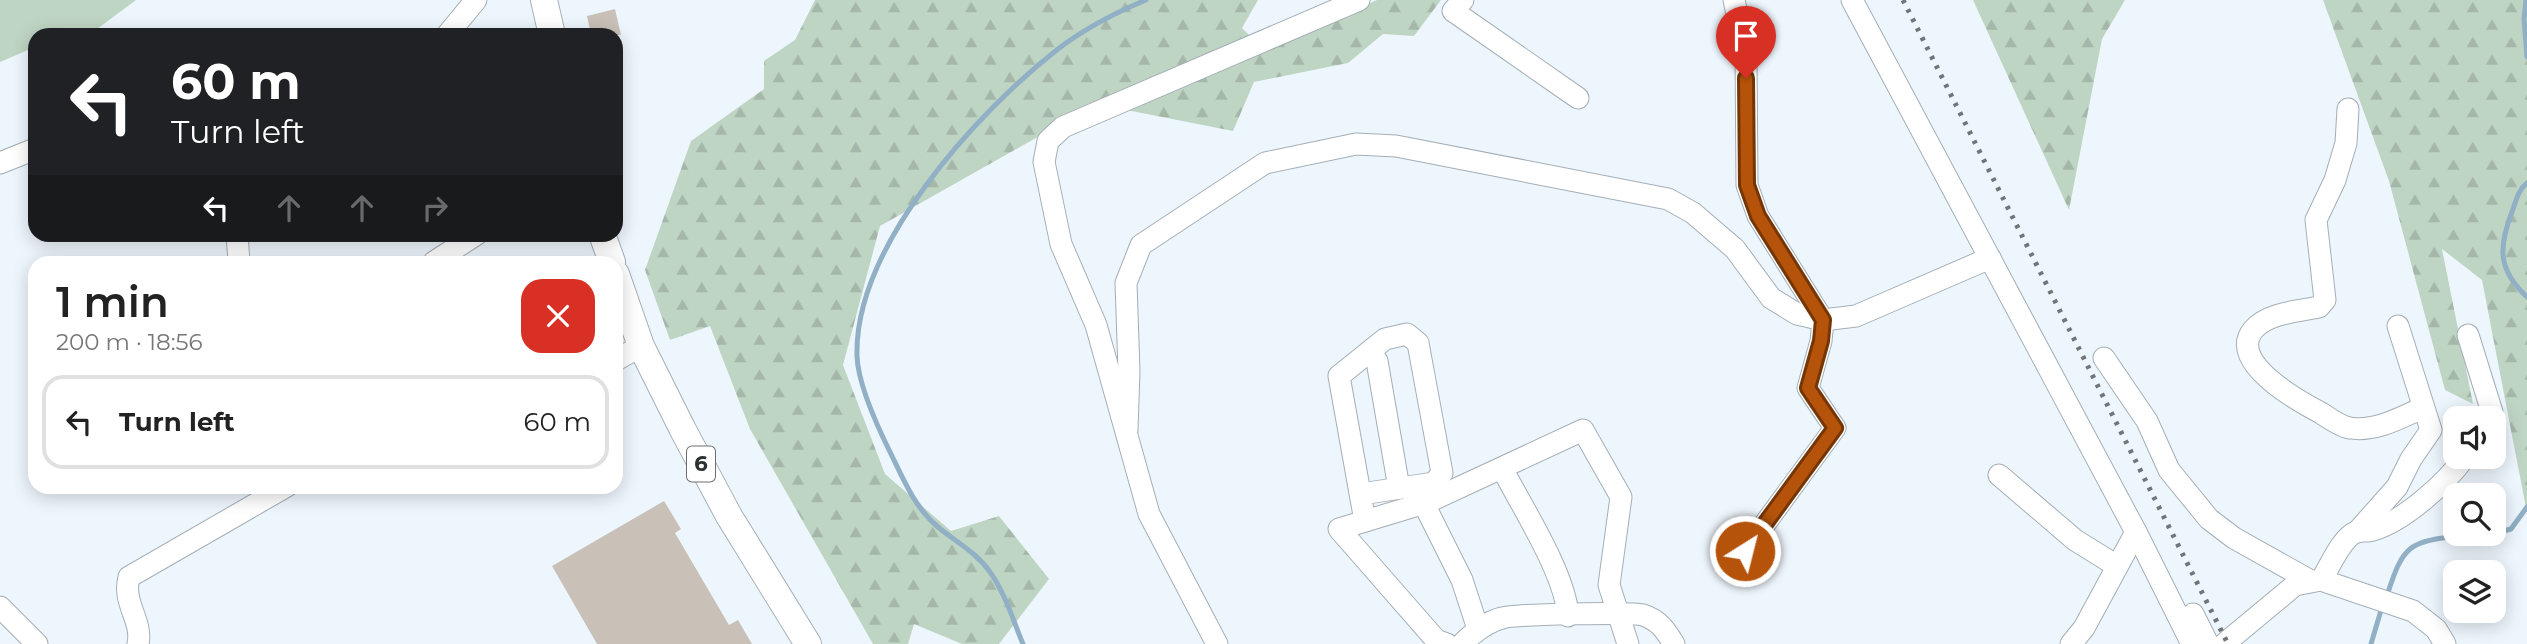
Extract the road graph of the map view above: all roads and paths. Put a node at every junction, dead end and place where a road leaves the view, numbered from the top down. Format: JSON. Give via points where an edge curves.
{"nodes":[{"id":1,"x":476,"y":0,"type":"edge"},
{"id":2,"x":544,"y":0,"type":"edge"},
{"id":3,"x":1359,"y":0,"type":"edge"},
{"id":4,"x":1464,"y":0,"type":"edge"},
{"id":5,"x":1734,"y":0,"type":"edge"},
{"id":6,"x":1852,"y":0,"type":"edge"},
{"id":7,"x":453,"y":28,"type":"edge"},
{"id":8,"x":550,"y":28,"type":"edge"},
{"id":9,"x":1578,"y":98,"type":"dead end"},
{"id":10,"x":2347,"y":109,"type":"dead end"},
{"id":11,"x":28,"y":152,"type":"edge"},
{"id":12,"x":0,"y":163,"type":"edge"},
{"id":13,"x":465,"y":242,"type":"edge"},
{"id":14,"x":443,"y":256,"type":"edge"},
{"id":15,"x":1990,"y":258,"type":"junction"},
{"id":16,"x":623,"y":294,"type":"edge"},
{"id":17,"x":1823,"y":320,"type":"junction"},
{"id":18,"x":2398,"y":326,"type":"dead end"},
{"id":19,"x":2468,"y":335,"type":"dead end"},
{"id":20,"x":641,"y":346,"type":"junction"},
{"id":21,"x":1369,"y":352,"type":"junction"},
{"id":22,"x":623,"y":356,"type":"edge"},
{"id":23,"x":2104,"y":358,"type":"dead end"},
{"id":24,"x":2490,"y":406,"type":"edge"},
{"id":25,"x":2422,"y":408,"type":"junction"},
{"id":26,"x":1127,"y":430,"type":"junction"},
{"id":27,"x":2455,"y":469,"type":"edge"},
{"id":28,"x":1503,"y":470,"type":"junction"},
{"id":29,"x":1999,"y":475,"type":"dead end"},
{"id":30,"x":1399,"y":488,"type":"junction"},
{"id":31,"x":273,"y":494,"type":"edge"},
{"id":32,"x":1361,"y":494,"type":"junction"},
{"id":33,"x":1424,"y":503,"type":"junction"},
{"id":34,"x":1365,"y":521,"type":"junction"},
{"id":35,"x":2136,"y":532,"type":"junction"},
{"id":36,"x":2357,"y":532,"type":"junction"},
{"id":37,"x":1745,"y":551,"type":"dead end"},
{"id":38,"x":2117,"y":566,"type":"junction"},
{"id":39,"x":2315,"y":580,"type":"junction"},
{"id":40,"x":0,"y":607,"type":"edge"},
{"id":41,"x":1616,"y":614,"type":"junction"},
{"id":42,"x":1568,"y":615,"type":"junction"},
{"id":43,"x":2179,"y":616,"type":"junction"},
{"id":44,"x":1478,"y":628,"type":"junction"},
{"id":45,"x":37,"y":644,"type":"edge"},
{"id":46,"x":138,"y":644,"type":"edge"},
{"id":47,"x":808,"y":644,"type":"edge"},
{"id":48,"x":1217,"y":644,"type":"edge"},
{"id":49,"x":1447,"y":644,"type":"edge"},
{"id":50,"x":1462,"y":644,"type":"edge"},
{"id":51,"x":1628,"y":644,"type":"edge"},
{"id":52,"x":1674,"y":644,"type":"edge"},
{"id":53,"x":2071,"y":644,"type":"edge"},
{"id":54,"x":2192,"y":644,"type":"edge"},
{"id":55,"x":2208,"y":644,"type":"edge"},
{"id":56,"x":2224,"y":644,"type":"edge"},
{"id":57,"x":2445,"y":644,"type":"edge"}],
"edges":[{"from":1,"to":7,"type":"street"},
{"from":2,"to":8,"type":"main road"},
{"from":3,"to":26,"type":"street","via":[[1063,127],[1048,141],[1044,162],[1060,244],[1096,325]]},
{"from":4,"to":9,"type":"street","via":[[1453,11]]},
{"from":5,"to":17,"type":"street","via":[[1746,55],[1747,185],[1758,216]]},
{"from":6,"to":15,"type":"street"},
{"from":10,"to":25,"type":"street","via":[[2346,143],[2316,220],[2325,300],[2319,307],[2266,320],[2252,331],[2249,346],[2274,387],[2348,429],[2382,426]]},
{"from":11,"to":12,"type":"street"},
{"from":13,"to":14,"type":"street"},
{"from":15,"to":17,"type":"street","via":[[1856,316]]},
{"from":15,"to":35,"type":"street"},
{"from":16,"to":20,"type":"main road","number":"6"},
{"from":17,"to":26,"type":"street","via":[[1797,314],[1771,298],[1735,249],[1693,213],[1668,199],[1396,146],[1356,144],[1265,163],[1141,245],[1126,283]]},
{"from":17,"to":37,"type":"street","via":[[1808,388],[1835,428]]},
{"from":18,"to":25,"type":"street"},
{"from":19,"to":24,"type":"street"},
{"from":20,"to":22,"type":"street"},
{"from":20,"to":47,"type":"main road","number":"6","via":[[729,516]]},
{"from":21,"to":30,"type":"street","via":[[1377,360]]},
{"from":21,"to":30,"type":"street","via":[[1385,339],[1407,334],[1418,343],[1442,473],[1434,483]]},
{"from":21,"to":32,"type":"street","via":[[1339,376]]},
{"from":23,"to":39,"type":"street","via":[[2147,421],[2169,470],[2209,519],[2234,538]]},
{"from":25,"to":36,"type":"street","via":[[2431,430],[2397,487]]},
{"from":26,"to":48,"type":"street","via":[[1149,513]]},
{"from":27,"to":36,"type":"street","via":[[2396,520]]},
{"from":28,"to":33,"type":"street"},
{"from":28,"to":41,"type":"street","via":[[1583,430],[1621,497],[1609,585]]},
{"from":28,"to":42,"type":"street","via":[[1544,549]]},
{"from":29,"to":38,"type":"street","via":[[2075,540]]},
{"from":30,"to":32,"type":"street"},
{"from":31,"to":46,"type":"street","via":[[129,577],[125,592],[140,635]]},
{"from":32,"to":34,"type":"street"},
{"from":33,"to":34,"type":"street"},
{"from":33,"to":44,"type":"street","via":[[1462,580]]},
{"from":34,"to":49,"type":"street","via":[[1339,529],[1436,640]]},
{"from":35,"to":38,"type":"street"},
{"from":35,"to":43,"type":"street"},
{"from":36,"to":39,"type":"street"},
{"from":38,"to":53,"type":"street"},
{"from":39,"to":56,"type":"street","via":[[2295,584]]},
{"from":39,"to":57,"type":"street","via":[[2413,611],[2436,629]]},
{"from":40,"to":45,"type":"street"},
{"from":41,"to":42,"type":"street"},
{"from":41,"to":51,"type":"street"},
{"from":41,"to":52,"type":"street","via":[[1642,614],[1662,626]]},
{"from":42,"to":44,"type":"street","via":[[1503,617]]},
{"from":43,"to":54,"type":"street"},
{"from":43,"to":55,"type":"street","via":[[2191,612]]},
{"from":44,"to":50,"type":"street"}]}
